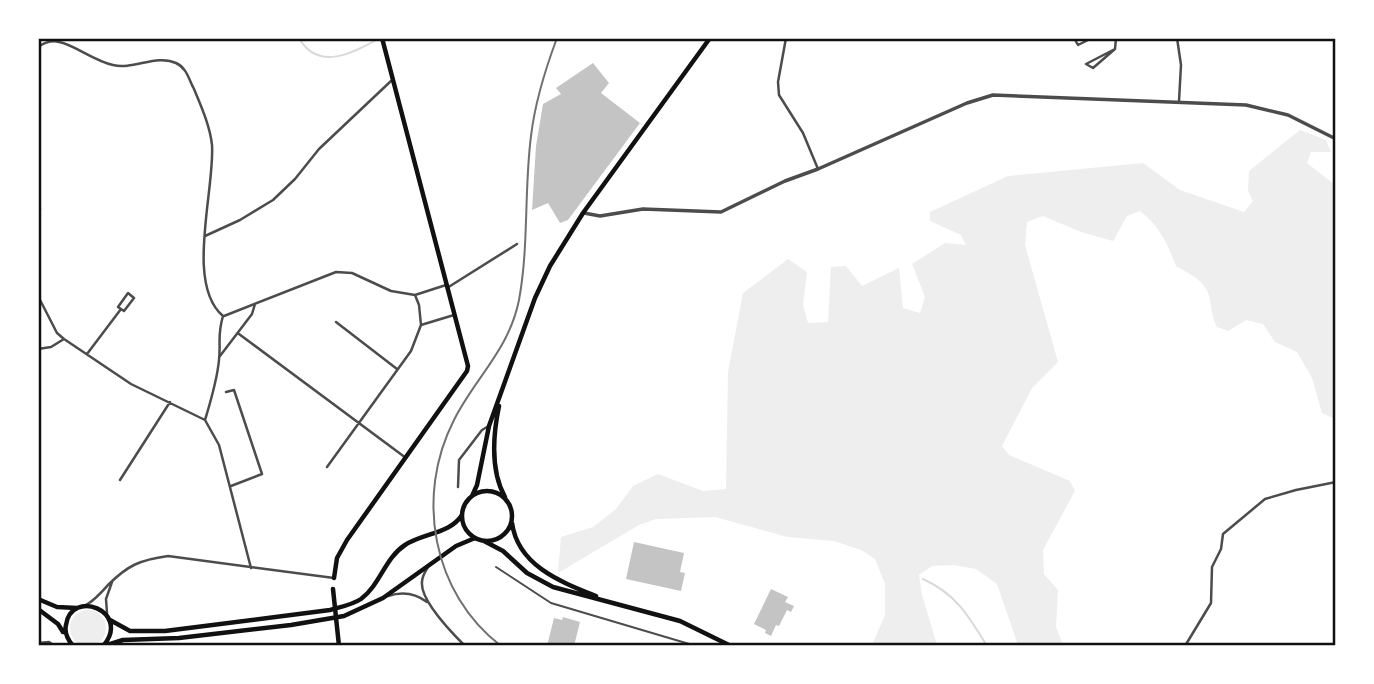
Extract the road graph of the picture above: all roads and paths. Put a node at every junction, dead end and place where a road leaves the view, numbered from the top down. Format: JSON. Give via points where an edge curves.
{"nodes":[{"id":1,"x":382,"y":38,"type":"edge"},
{"id":2,"x":710,"y":38,"type":"edge"},
{"id":3,"x":786,"y":38,"type":"edge"},
{"id":4,"x":1074,"y":38,"type":"edge"},
{"id":5,"x":1092,"y":38,"type":"edge"},
{"id":6,"x":1116,"y":38,"type":"edge"},
{"id":7,"x":1177,"y":38,"type":"edge"},
{"id":8,"x":38,"y":47,"type":"edge"},
{"id":9,"x":1115,"y":49,"type":"junction"},
{"id":10,"x":393,"y":80,"type":"junction"},
{"id":11,"x":1179,"y":101,"type":"junction"},
{"id":12,"x":1335,"y":139,"type":"edge"},
{"id":13,"x":818,"y":169,"type":"junction"},
{"id":14,"x":583,"y":213,"type":"junction"},
{"id":15,"x":205,"y":236,"type":"junction"},
{"id":16,"x":517,"y":244,"type":"dead end"},
{"id":17,"x":447,"y":286,"type":"junction"},
{"id":18,"x":415,"y":295,"type":"junction"},
{"id":19,"x":38,"y":296,"type":"edge"},
{"id":20,"x":255,"y":304,"type":"junction"},
{"id":21,"x":121,"y":309,"type":"junction"},
{"id":22,"x":454,"y":315,"type":"junction"},
{"id":23,"x":223,"y":316,"type":"junction"},
{"id":24,"x":336,"y":322,"type":"dead end"},
{"id":25,"x":421,"y":325,"type":"junction"},
{"id":26,"x":239,"y":334,"type":"junction"},
{"id":27,"x":64,"y":340,"type":"junction"},
{"id":28,"x":38,"y":349,"type":"edge"},
{"id":29,"x":87,"y":354,"type":"junction"},
{"id":30,"x":219,"y":357,"type":"junction"},
{"id":31,"x":398,"y":369,"type":"junction"},
{"id":32,"x":502,"y":390,"type":"junction"},
{"id":33,"x":226,"y":392,"type":"dead end"},
{"id":34,"x":170,"y":402,"type":"junction"},
{"id":35,"x":205,"y":420,"type":"junction"},
{"id":36,"x":359,"y":423,"type":"junction"},
{"id":37,"x":489,"y":426,"type":"junction"},
{"id":38,"x":406,"y":458,"type":"junction"},
{"id":39,"x":327,"y":467,"type":"dead end"},
{"id":40,"x":120,"y":480,"type":"dead end"},
{"id":41,"x":1335,"y":482,"type":"edge"},
{"id":42,"x":231,"y":486,"type":"junction"},
{"id":43,"x":458,"y":487,"type":"dead end"},
{"id":44,"x":472,"y":496,"type":"junction"},
{"id":45,"x":508,"y":500,"type":"junction"},
{"id":46,"x":462,"y":515,"type":"junction"},
{"id":47,"x":512,"y":521,"type":"junction"},
{"id":48,"x":475,"y":538,"type":"junction"},
{"id":49,"x":484,"y":541,"type":"junction"},
{"id":50,"x":430,"y":565,"type":"junction"},
{"id":51,"x":496,"y":567,"type":"dead end"},
{"id":52,"x":251,"y":568,"type":"junction"},
{"id":53,"x":334,"y":578,"type":"junction"},
{"id":54,"x":113,"y":580,"type":"junction"},
{"id":55,"x":333,"y":589,"type":"joint"},
{"id":56,"x":383,"y":598,"type":"junction"},
{"id":57,"x":38,"y":599,"type":"edge"},
{"id":58,"x":610,"y":601,"type":"junction"},
{"id":59,"x":430,"y":604,"type":"junction"},
{"id":60,"x":81,"y":607,"type":"junction"},
{"id":61,"x":38,"y":610,"type":"edge"},
{"id":62,"x":108,"y":618,"type":"junction"},
{"id":63,"x":68,"y":639,"type":"junction"},
{"id":64,"x":38,"y":643,"type":"edge"},
{"id":65,"x":55,"y":646,"type":"edge"},
{"id":66,"x":73,"y":646,"type":"edge"},
{"id":67,"x":104,"y":646,"type":"edge"},
{"id":68,"x":339,"y":646,"type":"edge"},
{"id":69,"x":464,"y":646,"type":"edge"},
{"id":70,"x":696,"y":646,"type":"edge"},
{"id":71,"x":731,"y":646,"type":"edge"},
{"id":72,"x":1185,"y":646,"type":"edge"}],
"edges":[{"from":1,"to":10,"type":"main road"},
{"from":2,"to":14,"type":"main road"},
{"from":3,"to":13,"type":"street","via":[[779,95],[803,133]]},
{"from":4,"to":5,"type":"street","via":[[1078,45]]},
{"from":6,"to":9,"type":"street"},
{"from":7,"to":11,"type":"street"},
{"from":8,"to":15,"type":"street","via":[[59,41],[117,66],[165,61],[185,69],[212,144]]},
{"from":9,"to":9,"type":"street","via":[[1096,59],[1086,64],[1093,68]]},
{"from":10,"to":15,"type":"street","via":[[319,149],[273,200]]},
{"from":10,"to":17,"type":"main road"},
{"from":11,"to":12,"type":"street","via":[[1262,107]]},
{"from":11,"to":13,"type":"street","via":[[993,95]]},
{"from":13,"to":14,"type":"street","via":[[722,212],[652,208],[600,216]]},
{"from":14,"to":32,"type":"main road","via":[[541,283]]},
{"from":15,"to":23,"type":"street","via":[[207,288],[213,307]]},
{"from":16,"to":17,"type":"street"},
{"from":17,"to":18,"type":"street"},
{"from":17,"to":22,"type":"main road"},
{"from":18,"to":20,"type":"street","via":[[391,291],[352,273],[336,272]]},
{"from":18,"to":25,"type":"street"},
{"from":19,"to":27,"type":"street"},
{"from":20,"to":23,"type":"street"},
{"from":20,"to":26,"type":"street"},
{"from":21,"to":21,"type":"street","via":[[134,298],[128,293],[118,307]]},
{"from":21,"to":29,"type":"street"},
{"from":22,"to":25,"type":"street"},
{"from":22,"to":38,"type":"main road","via":[[468,366],[466,377]]},
{"from":23,"to":30,"type":"street","via":[[218,331]]},
{"from":24,"to":31,"type":"street"},
{"from":25,"to":31,"type":"street"},
{"from":26,"to":30,"type":"street"},
{"from":26,"to":36,"type":"street"},
{"from":27,"to":28,"type":"street"},
{"from":27,"to":29,"type":"street"},
{"from":29,"to":34,"type":"street","via":[[131,384]]},
{"from":30,"to":35,"type":"street"},
{"from":31,"to":36,"type":"street"},
{"from":32,"to":37,"type":"main road"},
{"from":32,"to":45,"type":"main road","via":[[494,454],[500,487]]},
{"from":33,"to":42,"type":"street","via":[[234,390],[262,474]]},
{"from":34,"to":35,"type":"street"},
{"from":34,"to":40,"type":"street"},
{"from":35,"to":42,"type":"street","via":[[219,445]]},
{"from":36,"to":38,"type":"street"},
{"from":36,"to":39,"type":"street"},
{"from":37,"to":43,"type":"street","via":[[459,460]]},
{"from":37,"to":44,"type":"main road"},
{"from":38,"to":53,"type":"main road","via":[[347,540],[337,558]]},
{"from":41,"to":72,"type":"street","via":[[1265,499],[1223,534],[1212,567],[1210,603]]},
{"from":42,"to":52,"type":"street"},
{"from":44,"to":45,"type":"main road","via":[[487,490]]},
{"from":44,"to":46,"type":"main road"},
{"from":45,"to":47,"type":"main road"},
{"from":46,"to":48,"type":"main road"},
{"from":46,"to":62,"type":"main road","via":[[447,528],[405,545],[363,597],[330,610],[165,631],[130,631]]},
{"from":47,"to":49,"type":"main road","via":[[505,534]]},
{"from":47,"to":58,"type":"main road","via":[[525,553],[541,570]]},
{"from":48,"to":49,"type":"main road"},
{"from":48,"to":50,"type":"main road"},
{"from":49,"to":58,"type":"main road","via":[[543,583]]},
{"from":50,"to":56,"type":"main road"},
{"from":50,"to":59,"type":"street","via":[[422,582]]},
{"from":51,"to":70,"type":"lane","via":[[551,603]]},
{"from":52,"to":53,"type":"street"},
{"from":52,"to":54,"type":"street","via":[[168,556],[125,568]]},
{"from":53,"to":55,"type":"street"},
{"from":54,"to":60,"type":"street"},
{"from":54,"to":62,"type":"street","via":[[106,599]]},
{"from":55,"to":68,"type":"main road"},
{"from":56,"to":59,"type":"street","via":[[408,593]]},
{"from":56,"to":67,"type":"main road","via":[[327,620],[123,640]]},
{"from":57,"to":60,"type":"main road","via":[[57,607]]},
{"from":58,"to":71,"type":"main road","via":[[680,621]]},
{"from":59,"to":69,"type":"street"},
{"from":60,"to":62,"type":"main road","via":[[97,608]]},
{"from":60,"to":63,"type":"main road","via":[[67,620]]},
{"from":61,"to":63,"type":"main road","via":[[58,624]]},
{"from":62,"to":67,"type":"main road","via":[[110,633]]},
{"from":63,"to":66,"type":"main road"},
{"from":64,"to":65,"type":"street"}]}
